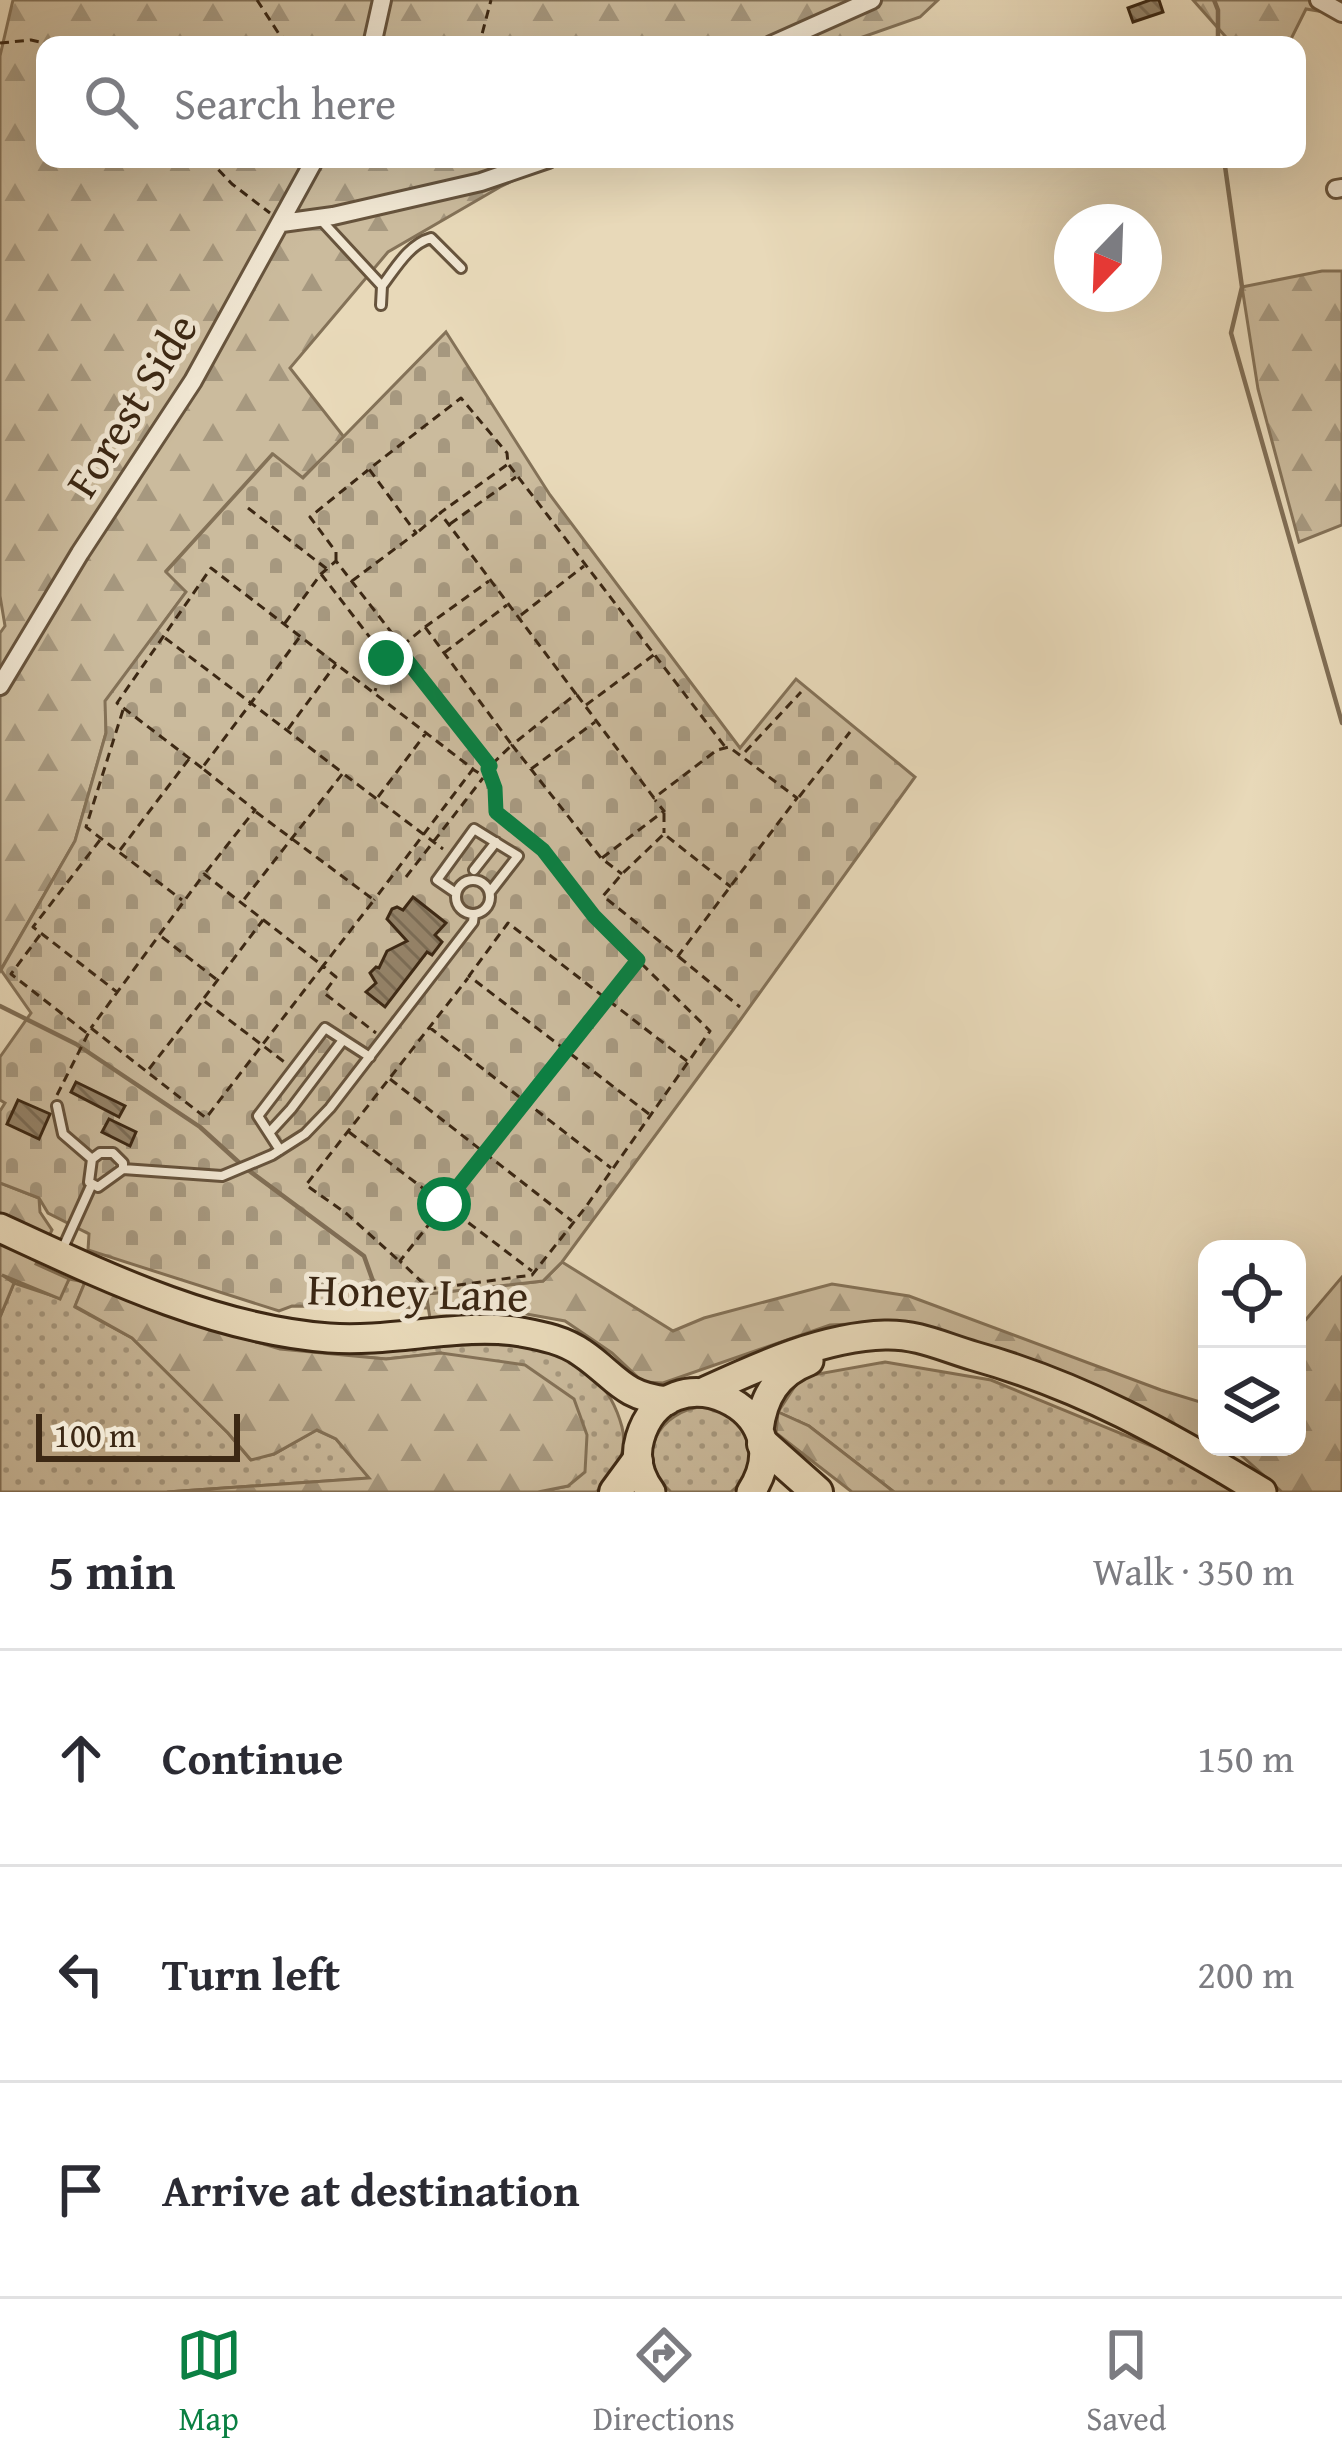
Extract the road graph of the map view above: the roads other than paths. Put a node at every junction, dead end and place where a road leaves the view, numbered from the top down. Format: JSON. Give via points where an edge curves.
{"nodes":[{"id":1,"x":382,"y":0,"type":"edge"},
{"id":2,"x":872,"y":0,"type":"edge"},
{"id":3,"x":1319,"y":0,"type":"edge"},
{"id":4,"x":1342,"y":13,"type":"edge"},
{"id":5,"x":374,"y":36,"type":"edge"},
{"id":6,"x":790,"y":36,"type":"edge"},
{"id":7,"x":310,"y":168,"type":"edge"},
{"id":8,"x":522,"y":168,"type":"edge"},
{"id":9,"x":320,"y":218,"type":"junction"},
{"id":10,"x":282,"y":223,"type":"junction"},
{"id":11,"x":461,"y":268,"type":"dead end"},
{"id":12,"x":382,"y":286,"type":"junction"},
{"id":13,"x":381,"y":305,"type":"dead end"},
{"id":14,"x":0,"y":686,"type":"edge"},
{"id":15,"x":496,"y":842,"type":"junction"},
{"id":16,"x":474,"y":870,"type":"dead end"},
{"id":17,"x":456,"y":892,"type":"junction"},
{"id":18,"x":490,"y":892,"type":"junction"},
{"id":19,"x":474,"y":914,"type":"junction"},
{"id":20,"x":343,"y":1040,"type":"junction"},
{"id":21,"x":370,"y":1057,"type":"junction"},
{"id":22,"x":57,"y":1106,"type":"road end"},
{"id":23,"x":268,"y":1133,"type":"junction"},
{"id":24,"x":280,"y":1150,"type":"junction"},
{"id":25,"x":92,"y":1159,"type":"junction"},
{"id":26,"x":123,"y":1169,"type":"junction"},
{"id":27,"x":92,"y":1186,"type":"junction"},
{"id":28,"x":0,"y":1228,"type":"edge"},
{"id":29,"x":59,"y":1255,"type":"junction"},
{"id":30,"x":968,"y":1354,"type":"junction"},
{"id":31,"x":620,"y":1387,"type":"junction"},
{"id":32,"x":703,"y":1392,"type":"junction"},
{"id":33,"x":667,"y":1401,"type":"junction"},
{"id":34,"x":761,"y":1437,"type":"junction"},
{"id":35,"x":638,"y":1453,"type":"junction"},
{"id":36,"x":615,"y":1492,"type":"edge"},
{"id":37,"x":651,"y":1492,"type":"edge"},
{"id":38,"x":751,"y":1492,"type":"edge"},
{"id":39,"x":817,"y":1492,"type":"edge"},
{"id":40,"x":1262,"y":1492,"type":"edge"}],
"edges":[{"from":1,"to":5,"type":"street"},
{"from":2,"to":6,"type":"street"},
{"from":3,"to":4,"type":"street"},
{"from":7,"to":10,"type":"street","name":"Forest Side"},
{"from":8,"to":9,"type":"street"},
{"from":9,"to":10,"type":"street"},
{"from":9,"to":12,"type":"lane"},
{"from":10,"to":14,"type":"street","name":"Forest Side","via":[[193,381]]},
{"from":11,"to":12,"type":"lane","via":[[425,239]]},
{"from":12,"to":13,"type":"lane"},
{"from":15,"to":16,"type":"lane"},
{"from":15,"to":17,"type":"lane","via":[[475,829],[437,880]]},
{"from":15,"to":18,"type":"lane","via":[[518,856]]},
{"from":17,"to":18,"type":"lane","via":[[474,879]]},
{"from":17,"to":19,"type":"lane","via":[[459,907]]},
{"from":18,"to":19,"type":"lane","via":[[487,907]]},
{"from":19,"to":21,"type":"lane"},
{"from":20,"to":21,"type":"lane"},
{"from":20,"to":23,"type":"lane"},
{"from":20,"to":23,"type":"lane","via":[[325,1028],[258,1116]]},
{"from":21,"to":24,"type":"lane","via":[[305,1135]]},
{"from":22,"to":25,"type":"lane","via":[[63,1134]]},
{"from":23,"to":24,"type":"lane"},
{"from":24,"to":26,"type":"lane","via":[[222,1176]]},
{"from":25,"to":26,"type":"lane","via":[[113,1154]]},
{"from":25,"to":27,"type":"lane"},
{"from":26,"to":27,"type":"lane"},
{"from":27,"to":29,"type":"lane"},
{"from":28,"to":29,"type":"main road","name":"Honey Lane"},
{"from":29,"to":31,"type":"main road","name":"Honey Lane","via":[[197,1310],[310,1335],[486,1330],[553,1339],[578,1349]]},
{"from":30,"to":32,"type":"main road","via":[[920,1337],[850,1339]]},
{"from":30,"to":34,"type":"main road","via":[[885,1350],[795,1366],[762,1406]]},
{"from":30,"to":40,"type":"main road","via":[[1093,1398]]},
{"from":31,"to":33,"type":"main road","name":"Honey Lane"},
{"from":31,"to":35,"type":"main road"},
{"from":32,"to":33,"type":"main road"},
{"from":32,"to":34,"type":"main road","via":[[738,1404]]},
{"from":33,"to":35,"type":"main road","via":[[650,1418]]},
{"from":34,"to":38,"type":"main road","via":[[761,1472]]},
{"from":34,"to":39,"type":"highway"},
{"from":35,"to":36,"type":"highway"},
{"from":35,"to":37,"type":"main road"}]}
